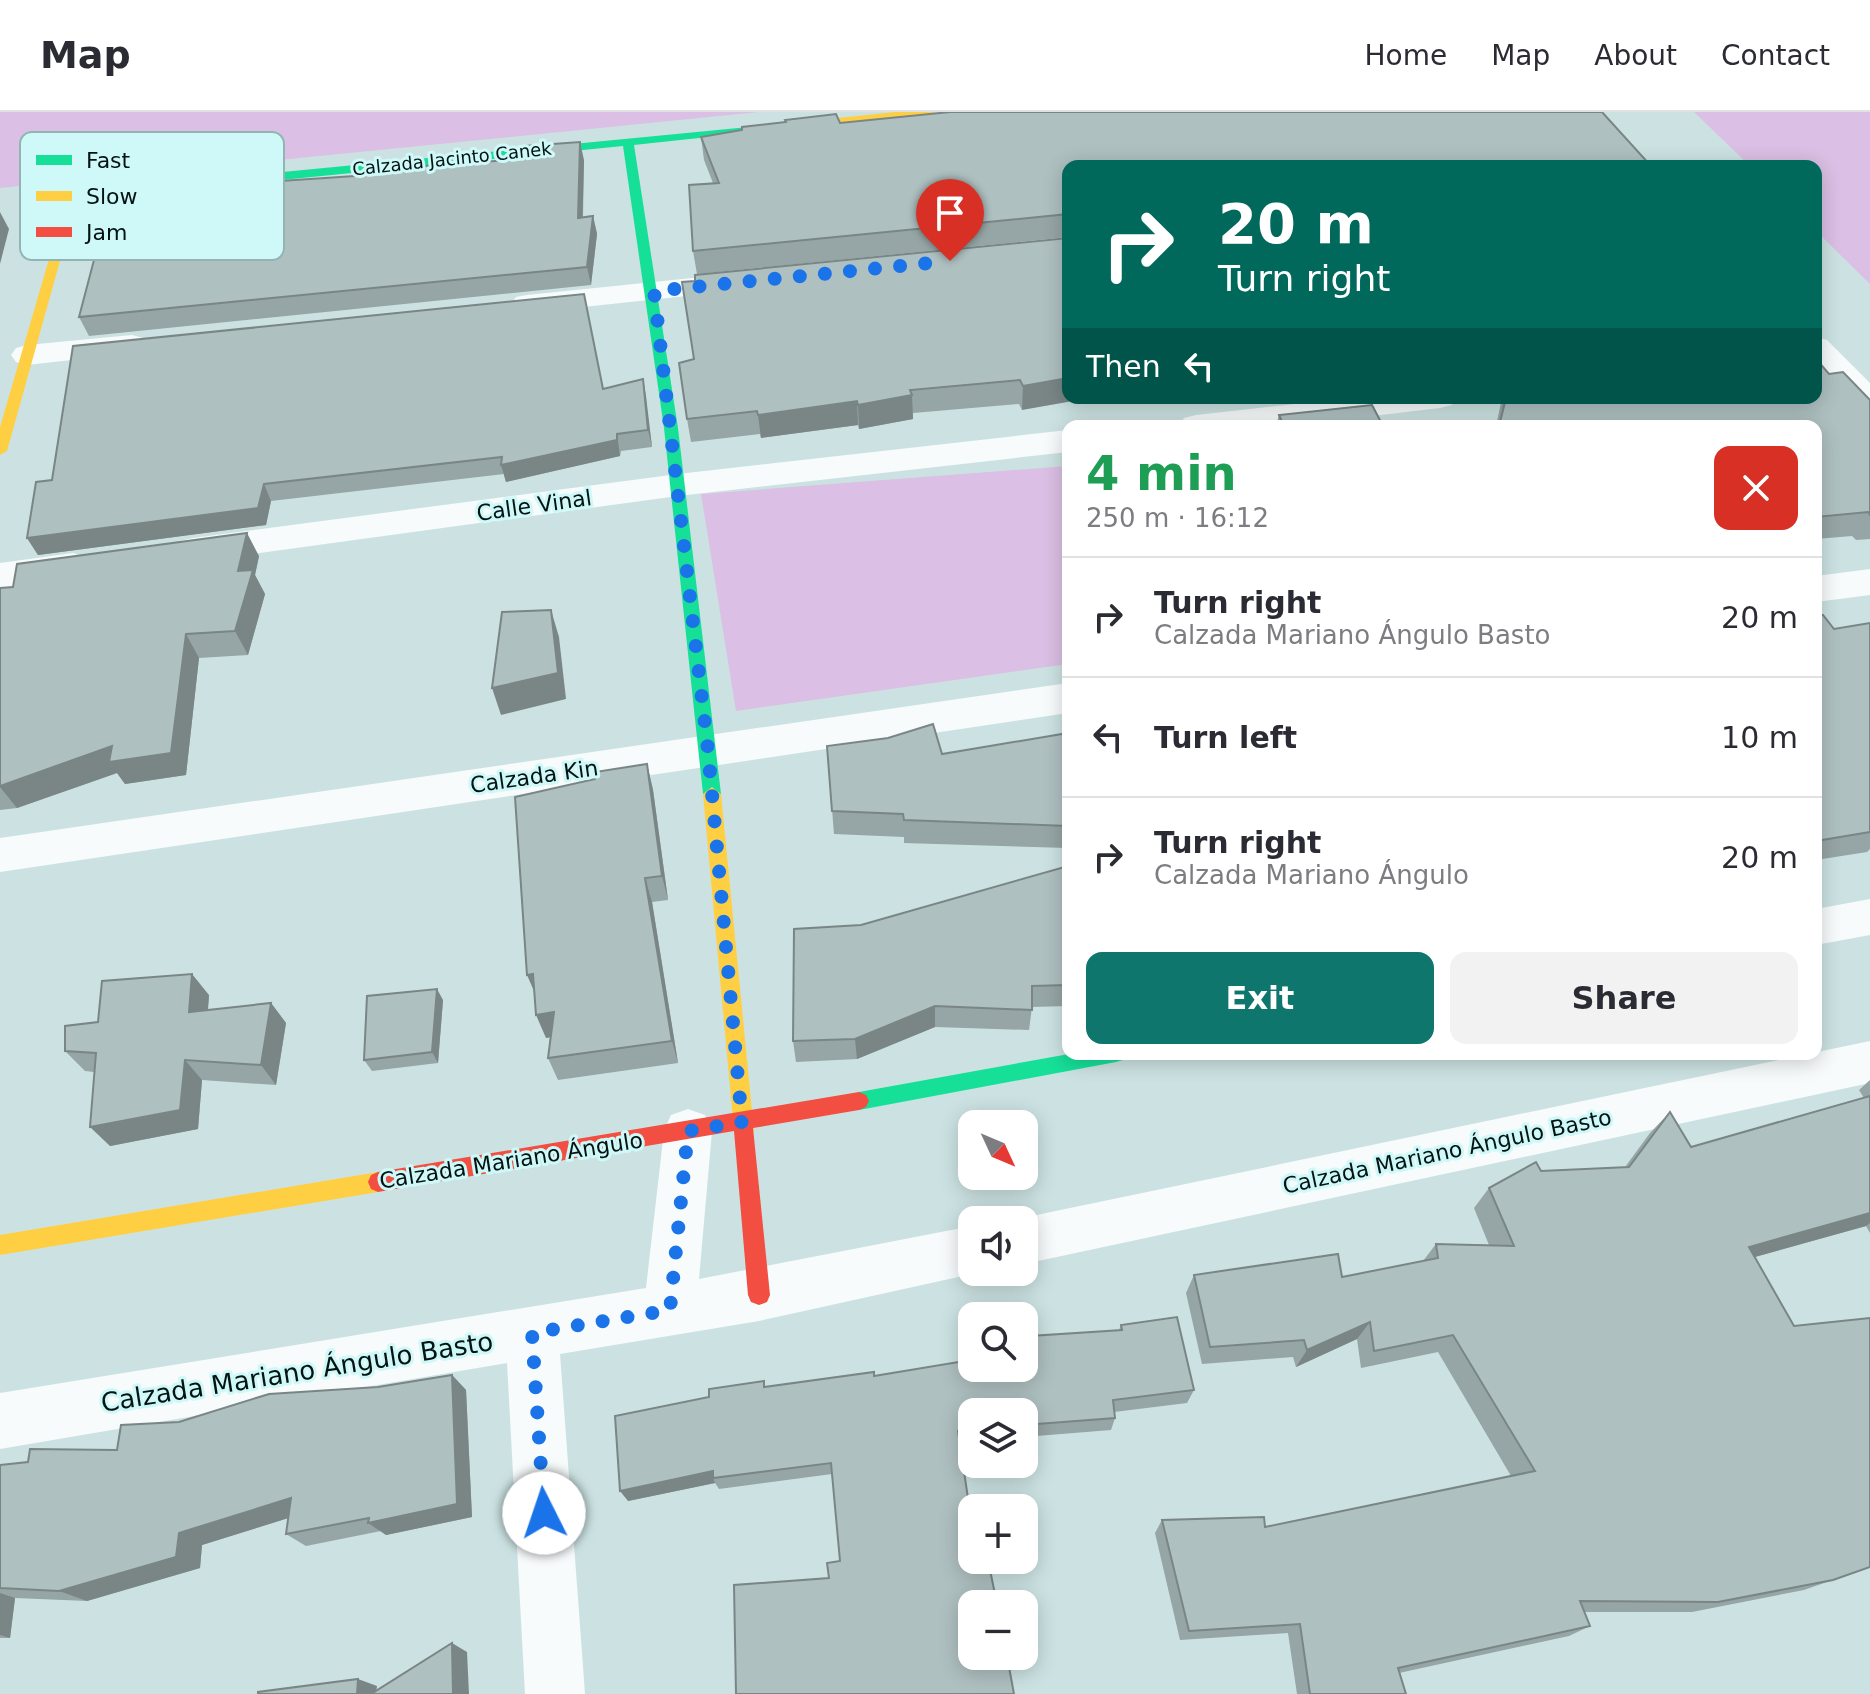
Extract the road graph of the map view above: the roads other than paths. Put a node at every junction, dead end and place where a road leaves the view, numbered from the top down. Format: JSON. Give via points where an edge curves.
{"nodes":[{"id":1,"x":929,"y":112,"type":"edge"},
{"id":2,"x":628,"y":141,"type":"junction"},
{"id":3,"x":284,"y":176,"type":"edge"},
{"id":4,"x":54,"y":260,"type":"edge"},
{"id":5,"x":776,"y":279,"type":"edge"},
{"id":6,"x":654,"y":291,"type":"junction"},
{"id":7,"x":497,"y":307,"type":"edge"},
{"id":8,"x":168,"y":341,"type":"edge"},
{"id":9,"x":27,"y":355,"type":"junction"},
{"id":10,"x":1822,"y":356,"type":"edge"},
{"id":11,"x":1870,"y":402,"type":"edge"},
{"id":12,"x":1388,"y":404,"type":"edge"},
{"id":13,"x":1248,"y":420,"type":"edge"},
{"id":14,"x":1062,"y":442,"type":"edge"},
{"id":15,"x":0,"y":451,"type":"edge"},
{"id":16,"x":678,"y":485,"type":"junction"},
{"id":17,"x":158,"y":555,"type":"edge"},
{"id":18,"x":110,"y":561,"type":"edge"},
{"id":19,"x":0,"y":576,"type":"edge"},
{"id":20,"x":1870,"y":582,"type":"edge"},
{"id":21,"x":1822,"y":588,"type":"edge"},
{"id":22,"x":1062,"y":699,"type":"edge"},
{"id":23,"x":708,"y":750,"type":"junction"},
{"id":24,"x":0,"y":855,"type":"edge"},
{"id":25,"x":1870,"y":917,"type":"edge"},
{"id":26,"x":1822,"y":926,"type":"edge"},
{"id":27,"x":1083,"y":1060,"type":"edge"},
{"id":28,"x":1870,"y":1062,"type":"edge"},
{"id":29,"x":742,"y":1122,"type":"junction"},
{"id":30,"x":688,"y":1131,"type":"junction"},
{"id":31,"x":1038,"y":1237,"type":"edge"},
{"id":32,"x":0,"y":1245,"type":"edge"},
{"id":33,"x":958,"y":1254,"type":"edge"},
{"id":34,"x":759,"y":1295,"type":"junction"},
{"id":35,"x":670,"y":1310,"type":"junction"},
{"id":36,"x":532,"y":1333,"type":"junction"},
{"id":37,"x":0,"y":1421,"type":"edge"},
{"id":38,"x":555,"y":1694,"type":"edge"}],
"edges":[{"from":1,"to":2,"type":"street","name":"Calzada Jacinto Canek"},
{"from":2,"to":3,"type":"street","name":"Calzada Jacinto Canek"},
{"from":2,"to":6,"type":"street"},
{"from":4,"to":9,"type":"street","name":"Calzada Jacinto Canek"},
{"from":5,"to":6,"type":"street"},
{"from":6,"to":7,"type":"street"},
{"from":6,"to":16,"type":"street"},
{"from":8,"to":9,"type":"street"},
{"from":9,"to":15,"type":"street"},
{"from":10,"to":11,"type":"street"},
{"from":12,"to":13,"type":"street"},
{"from":14,"to":16,"type":"street","name":"Calle Vinal"},
{"from":16,"to":17,"type":"street","name":"Calle Vinal"},
{"from":16,"to":23,"type":"street"},
{"from":18,"to":19,"type":"street"},
{"from":20,"to":21,"type":"street"},
{"from":22,"to":23,"type":"street","name":"Calzada Kin"},
{"from":23,"to":24,"type":"street","name":"Calzada Kin"},
{"from":23,"to":29,"type":"street"},
{"from":25,"to":26,"type":"street"},
{"from":27,"to":29,"type":"street","name":"Calzada Mariano Ángulo"},
{"from":28,"to":31,"type":"street","name":"Calzada Mariano Ángulo Basto"},
{"from":29,"to":30,"type":"street","name":"Calzada Mariano Ángulo"},
{"from":29,"to":34,"type":"street"},
{"from":30,"to":32,"type":"street","name":"Calzada Mariano Ángulo"},
{"from":30,"to":35,"type":"street"},
{"from":33,"to":34,"type":"street","name":"Calzada Mariano Ángulo Basto"},
{"from":34,"to":35,"type":"street","name":"Calzada Mariano Ángulo Basto"},
{"from":35,"to":36,"type":"street","name":"Calzada Mariano Ángulo Basto"},
{"from":36,"to":37,"type":"street","name":"Calzada Mariano Ángulo Basto"},
{"from":36,"to":38,"type":"street"}]}
